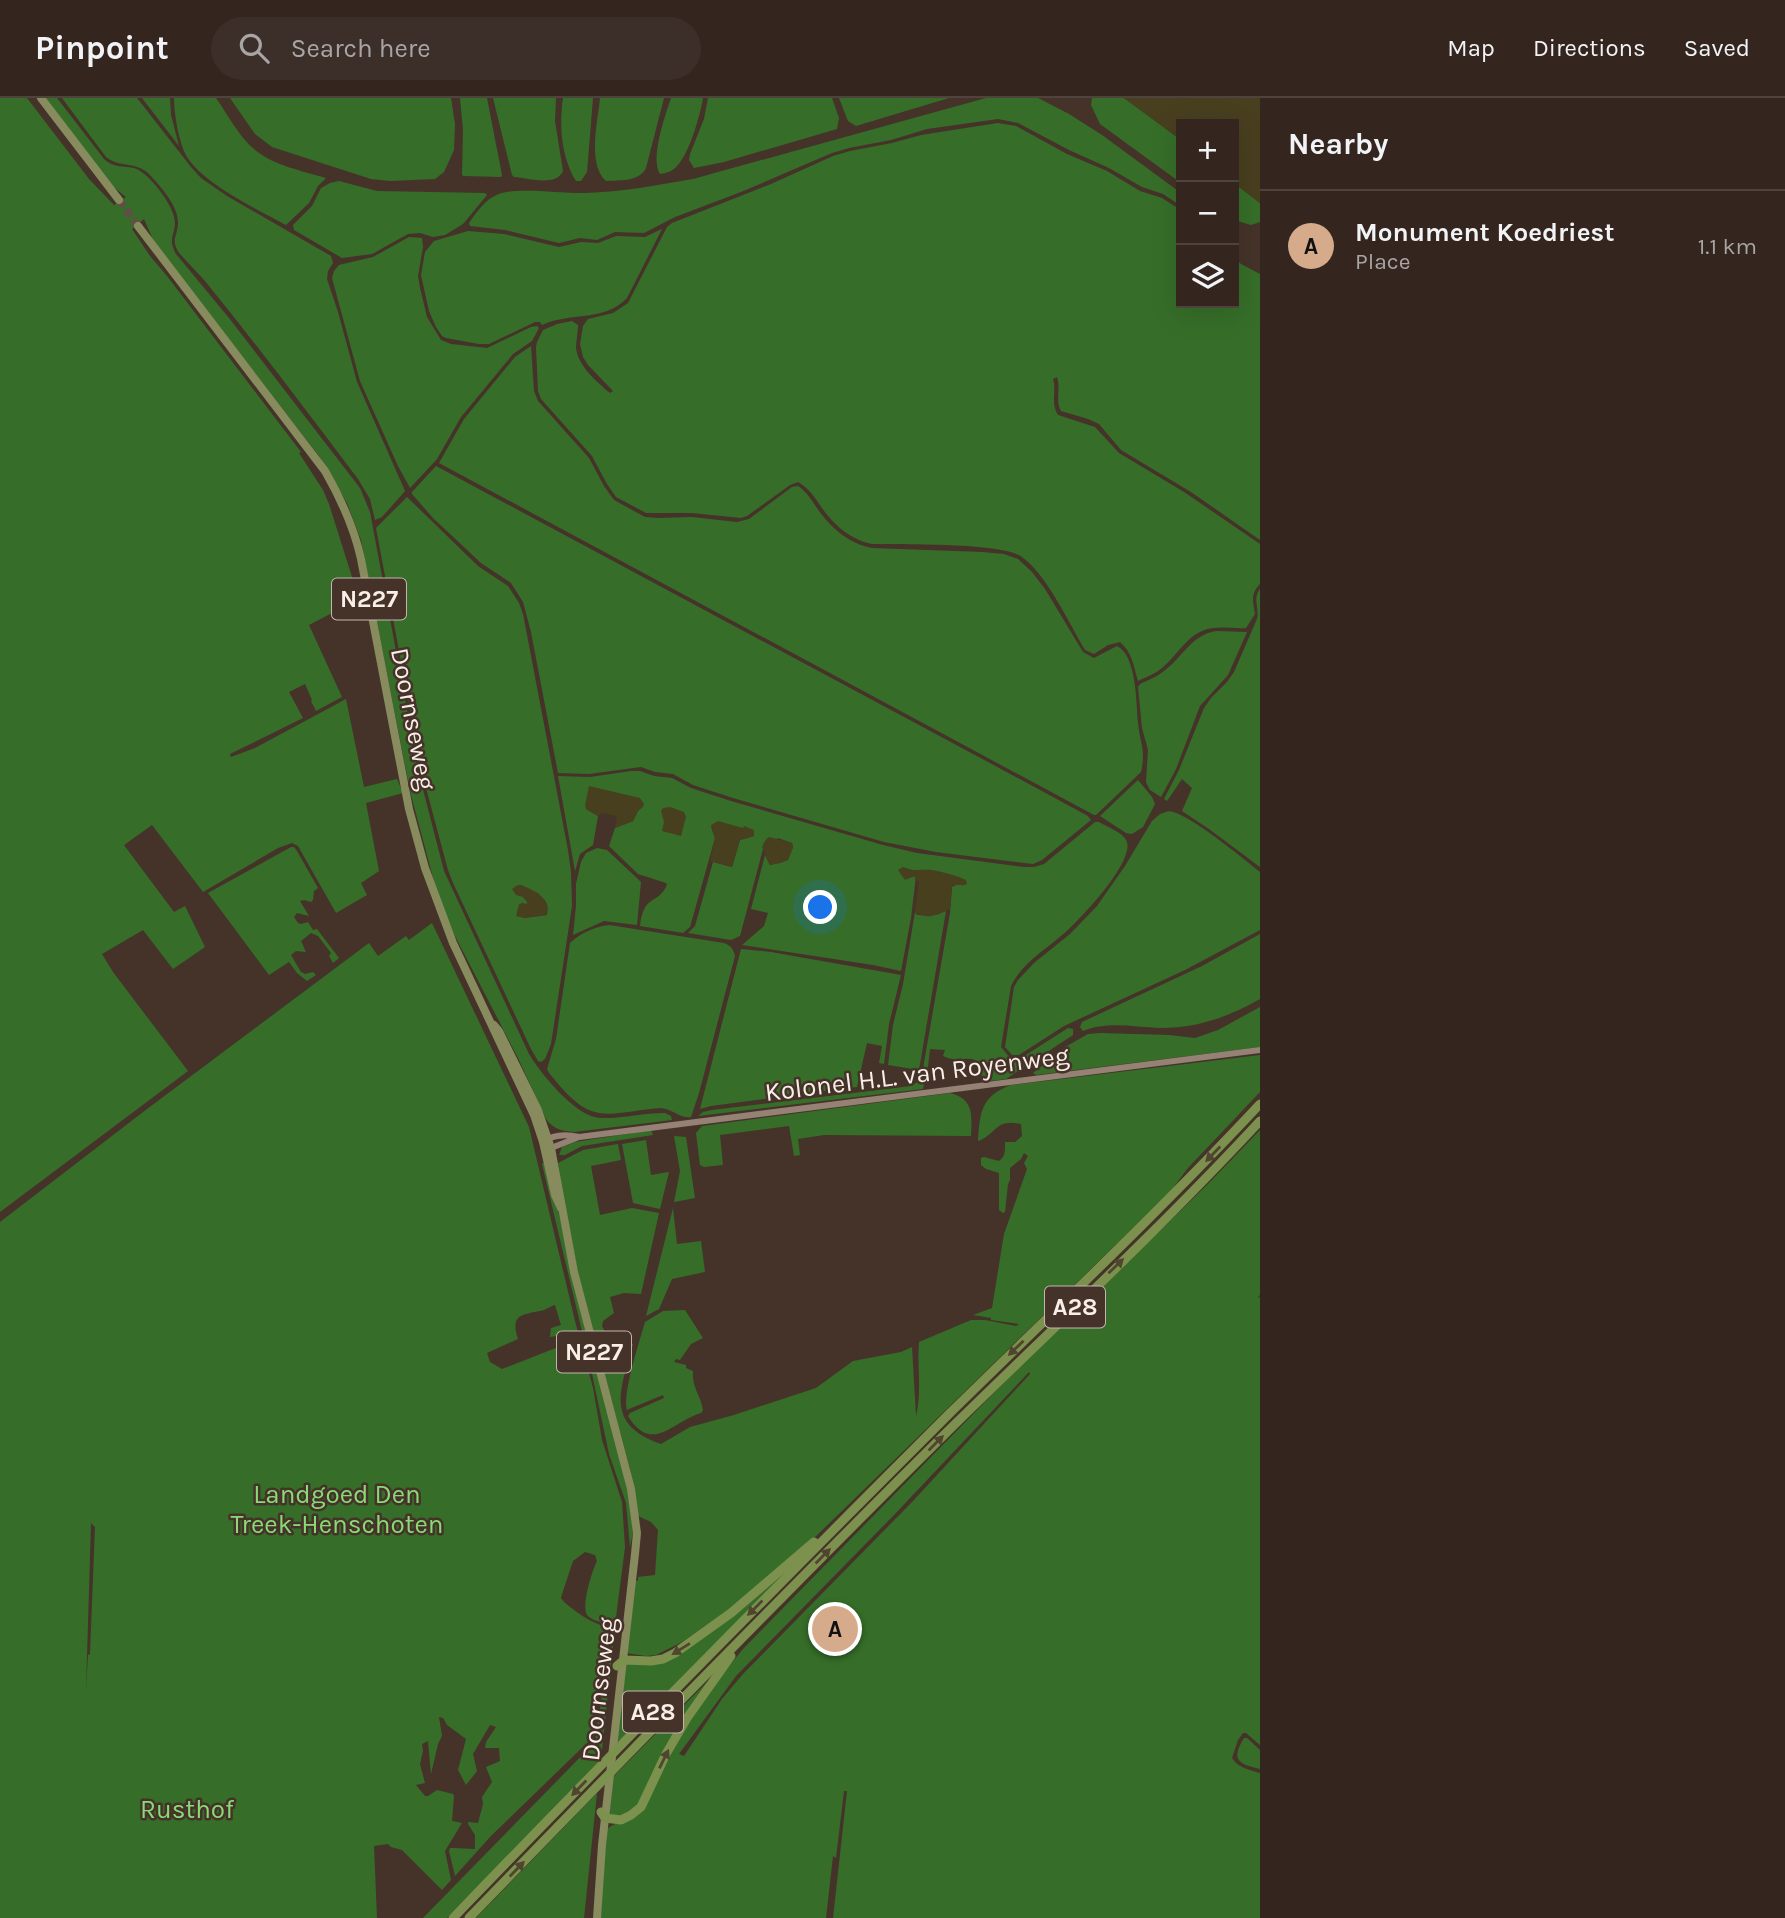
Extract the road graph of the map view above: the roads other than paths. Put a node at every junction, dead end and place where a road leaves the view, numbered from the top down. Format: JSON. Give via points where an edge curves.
{"nodes":[{"id":1,"x":41,"y":98,"type":"edge"},
{"id":2,"x":119,"y":200,"type":"tunnel mouth"},
{"id":3,"x":138,"y":226,"type":"tunnel mouth"},
{"id":4,"x":1260,"y":1050,"type":"edge"},
{"id":5,"x":1260,"y":1104,"type":"edge"},
{"id":6,"x":1260,"y":1121,"type":"edge"},
{"id":7,"x":579,"y":1137,"type":"junction"},
{"id":8,"x":546,"y":1140,"type":"junction"},
{"id":9,"x":551,"y":1148,"type":"junction"},
{"id":10,"x":561,"y":1208,"type":"junction"},
{"id":11,"x":625,"y":1466,"type":"junction"},
{"id":12,"x":856,"y":1508,"type":"junction"},
{"id":13,"x":741,"y":1639,"type":"junction"},
{"id":14,"x":625,"y":1650,"type":"joint"},
{"id":15,"x":625,"y":1662,"type":"junction"},
{"id":16,"x":603,"y":1809,"type":"junction"},
{"id":17,"x":453,"y":1918,"type":"edge"},
{"id":18,"x":469,"y":1918,"type":"edge"},
{"id":19,"x":595,"y":1918,"type":"edge"}],
"edges":[{"from":1,"to":2,"type":"main road"},
{"from":3,"to":8,"type":"main road","name":"Doornseweg","number":"N227","via":[[325,471],[347,514],[357,538],[425,868],[453,943]]},
{"from":4,"to":7,"type":"street","name":"Kolonel H.L. van Royenweg"},
{"from":5,"to":12,"type":"highway","number":"A28","one_way":true},
{"from":13,"to":6,"type":"highway","number":"A28","one_way":true},
{"from":7,"to":8,"type":"street","name":"Kolonel H.L. van Royenweg","via":[[560,1135]]},
{"from":7,"to":9,"type":"street","name":"Kolonel H.L. van Royenweg"},
{"from":8,"to":9,"type":"main road","name":"Doornseweg","number":"N227"},
{"from":8,"to":10,"type":"main road","name":"Doornseweg","number":"N227"},
{"from":9,"to":10,"type":"main road","name":"Doornseweg","number":"N227"},
{"from":10,"to":11,"type":"main road","name":"Doornseweg","number":"N227"},
{"from":11,"to":14,"type":"main road","name":"Doornseweg","number":"N227","via":[[637,1533]]},
{"from":11,"to":15,"type":"main road","name":"Doornseweg","number":"N227","via":[[632,1512]]},
{"from":12,"to":15,"type":"highway","number":"A28","one_way":true,"via":[[691,1643],[663,1659]]},
{"from":12,"to":17,"type":"highway","number":"A28","one_way":true},
{"from":16,"to":13,"type":"highway","number":"A28","one_way":true,"via":[[621,1820],[641,1807],[687,1718]]},
{"from":18,"to":13,"type":"highway","number":"A28","one_way":true},
{"from":14,"to":15,"type":"highway","number":"A28"},
{"from":15,"to":16,"type":"main road","name":"Doornseweg","number":"N227"},
{"from":16,"to":19,"type":"main road","name":"Doornseweg","number":"N227"}]}
